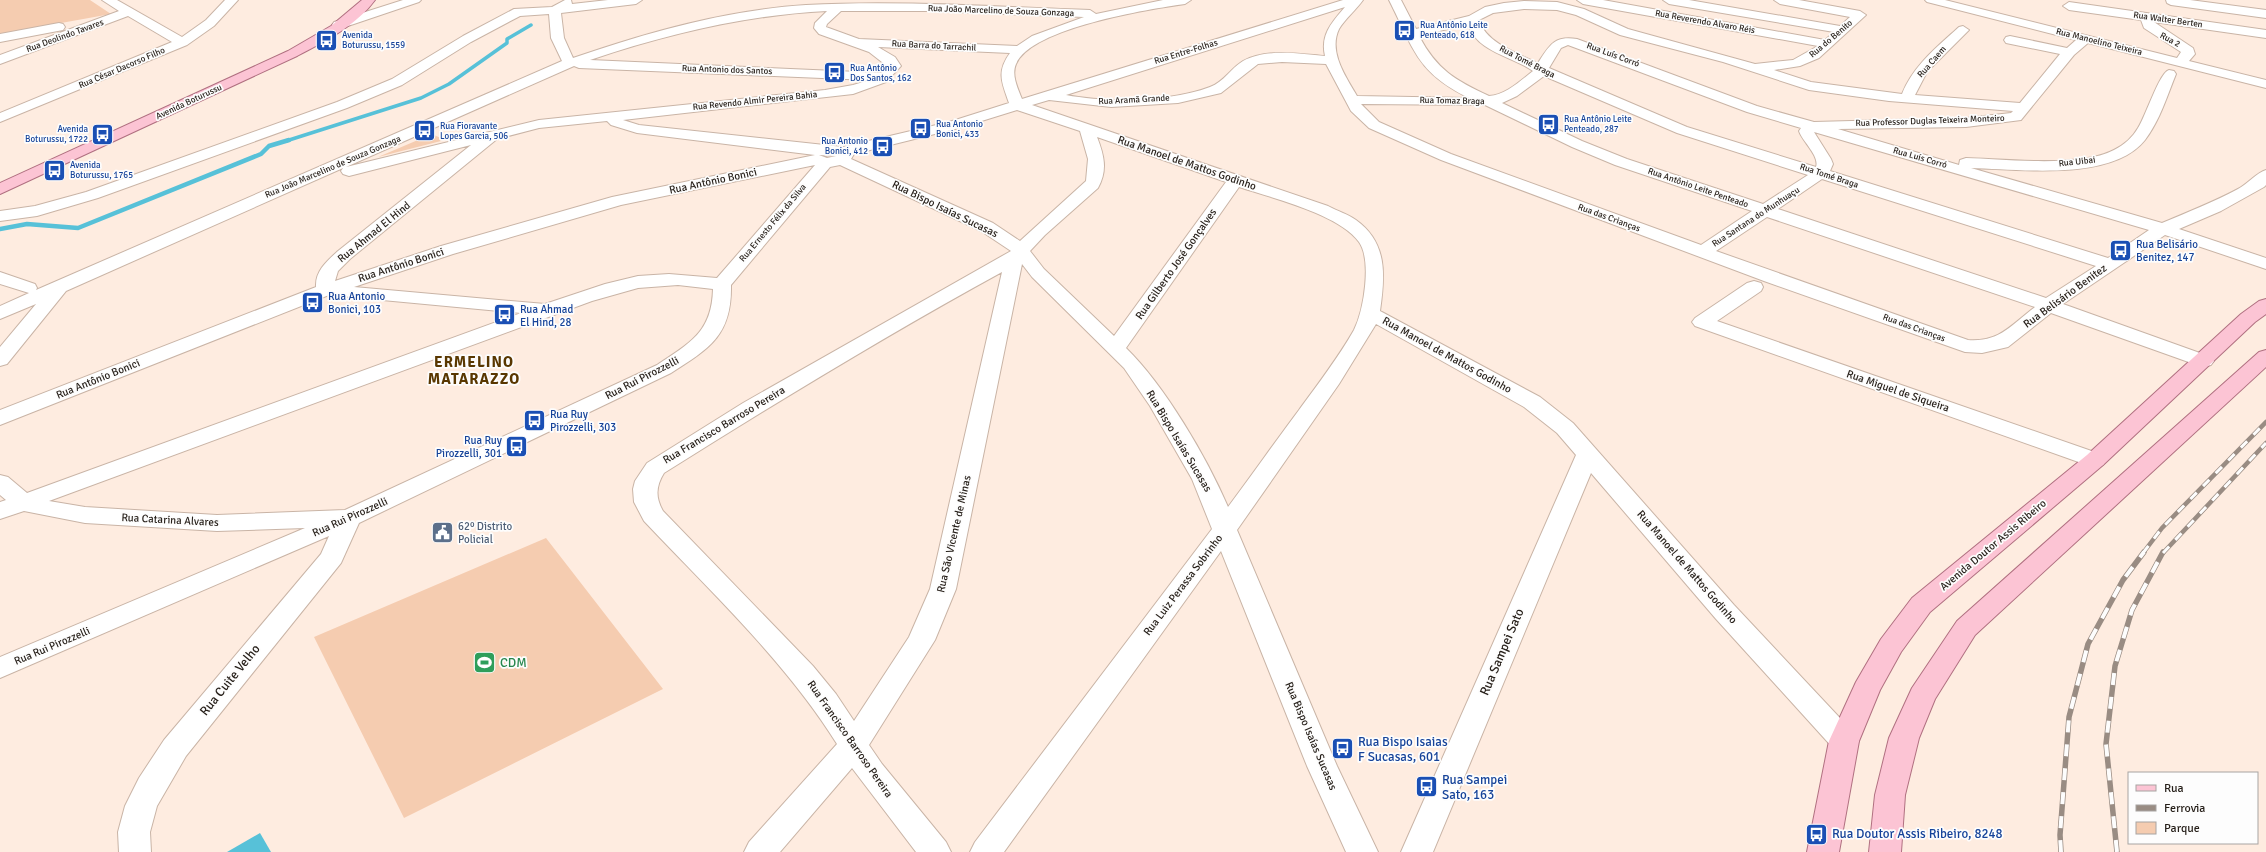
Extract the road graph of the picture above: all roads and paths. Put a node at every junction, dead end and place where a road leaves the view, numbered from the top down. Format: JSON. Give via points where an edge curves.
{"nodes":[{"id":1,"x":108,"y":0,"type":"edge"},
{"id":2,"x":232,"y":0,"type":"edge"},
{"id":3,"x":370,"y":0,"type":"edge"},
{"id":4,"x":415,"y":0,"type":"edge"},
{"id":5,"x":574,"y":0,"type":"edge"},
{"id":6,"x":636,"y":0,"type":"edge"},
{"id":7,"x":1185,"y":0,"type":"edge"},
{"id":8,"x":1356,"y":0,"type":"edge"},
{"id":9,"x":1395,"y":0,"type":"edge"},
{"id":10,"x":1583,"y":0,"type":"edge"},
{"id":11,"x":1669,"y":0,"type":"edge"},
{"id":12,"x":1780,"y":0,"type":"edge"},
{"id":13,"x":1931,"y":0,"type":"edge"},
{"id":14,"x":2170,"y":0,"type":"edge"},
{"id":15,"x":1968,"y":5,"type":"edge"},
{"id":16,"x":520,"y":6,"type":"edge"},
{"id":17,"x":838,"y":7,"type":"junction"},
{"id":18,"x":555,"y":10,"type":"junction"},
{"id":19,"x":129,"y":12,"type":"junction"},
{"id":20,"x":1105,"y":14,"type":"junction"},
{"id":21,"x":2266,"y":14,"type":"edge"},
{"id":22,"x":2066,"y":15,"type":"edge"},
{"id":23,"x":2147,"y":17,"type":"junction"},
{"id":24,"x":109,"y":19,"type":"junction"},
{"id":25,"x":1474,"y":19,"type":"junction"},
{"id":26,"x":2172,"y":20,"type":"junction"},
{"id":27,"x":338,"y":25,"type":"junction"},
{"id":28,"x":1842,"y":30,"type":"junction"},
{"id":29,"x":1963,"y":30,"type":"dead end"},
{"id":30,"x":1412,"y":34,"type":"junction"},
{"id":31,"x":2266,"y":34,"type":"edge"},
{"id":32,"x":0,"y":38,"type":"edge"},
{"id":33,"x":2086,"y":39,"type":"junction"},
{"id":34,"x":2010,"y":40,"type":"dead end"},
{"id":35,"x":850,"y":41,"type":"junction"},
{"id":36,"x":182,"y":42,"type":"junction"},
{"id":37,"x":1577,"y":43,"type":"joint"},
{"id":38,"x":1828,"y":44,"type":"junction"},
{"id":39,"x":1019,"y":50,"type":"junction"},
{"id":40,"x":2069,"y":52,"type":"junction"},
{"id":41,"x":0,"y":60,"type":"edge"},
{"id":42,"x":1330,"y":60,"type":"junction"},
{"id":43,"x":2180,"y":62,"type":"junction"},
{"id":44,"x":570,"y":63,"type":"junction"},
{"id":45,"x":1755,"y":68,"type":"junction"},
{"id":46,"x":1540,"y":70,"type":"junction"},
{"id":47,"x":2169,"y":74,"type":"dead end"},
{"id":48,"x":884,"y":76,"type":"junction"},
{"id":49,"x":2263,"y":80,"type":"edge"},
{"id":50,"x":1046,"y":95,"type":"junction"},
{"id":51,"x":1907,"y":98,"type":"junction"},
{"id":52,"x":1351,"y":100,"type":"junction"},
{"id":53,"x":1488,"y":102,"type":"junction"},
{"id":54,"x":1017,"y":105,"type":"junction"},
{"id":55,"x":2021,"y":113,"type":"junction"},
{"id":56,"x":610,"y":115,"type":"junction"},
{"id":57,"x":0,"y":118,"type":"edge"},
{"id":58,"x":1811,"y":127,"type":"junction"},
{"id":59,"x":1086,"y":129,"type":"junction"},
{"id":60,"x":497,"y":133,"type":"junction"},
{"id":61,"x":830,"y":157,"type":"junction"},
{"id":62,"x":1937,"y":163,"type":"junction"},
{"id":63,"x":1821,"y":173,"type":"junction"},
{"id":64,"x":2266,"y":175,"type":"edge"},
{"id":65,"x":1236,"y":180,"type":"junction"},
{"id":66,"x":285,"y":187,"type":"junction"},
{"id":67,"x":0,"y":189,"type":"edge"},
{"id":68,"x":1766,"y":211,"type":"junction"},
{"id":69,"x":0,"y":216,"type":"edge"},
{"id":70,"x":2163,"y":229,"type":"junction"},
{"id":71,"x":1704,"y":252,"type":"junction"},
{"id":72,"x":1017,"y":254,"type":"junction"},
{"id":73,"x":2109,"y":264,"type":"junction"},
{"id":74,"x":2266,"y":264,"type":"edge"},
{"id":75,"x":0,"y":278,"type":"edge"},
{"id":76,"x":722,"y":284,"type":"junction"},
{"id":77,"x":62,"y":286,"type":"junction"},
{"id":78,"x":1754,"y":286,"type":"dead end"},
{"id":79,"x":28,"y":288,"type":"dead end"},
{"id":80,"x":326,"y":290,"type":"junction"},
{"id":81,"x":2049,"y":305,"type":"junction"},
{"id":82,"x":2266,"y":305,"type":"edge"},
{"id":83,"x":547,"y":310,"type":"junction"},
{"id":84,"x":0,"y":313,"type":"edge"},
{"id":85,"x":1370,"y":313,"type":"junction"},
{"id":86,"x":1989,"y":346,"type":"joint"},
{"id":87,"x":1116,"y":348,"type":"junction"},
{"id":88,"x":2266,"y":356,"type":"edge"},
{"id":89,"x":0,"y":360,"type":"edge"},
{"id":90,"x":2204,"y":361,"type":"junction"},
{"id":91,"x":0,"y":418,"type":"edge"},
{"id":92,"x":1588,"y":453,"type":"junction"},
{"id":93,"x":2095,"y":460,"type":"junction"},
{"id":94,"x":0,"y":482,"type":"edge"},
{"id":95,"x":24,"y":503,"type":"junction"},
{"id":96,"x":0,"y":512,"type":"edge"},
{"id":97,"x":349,"y":518,"type":"junction"},
{"id":98,"x":1224,"y":530,"type":"junction"},
{"id":99,"x":0,"y":668,"type":"edge"},
{"id":100,"x":1844,"y":741,"type":"junction"},
{"id":101,"x":854,"y":745,"type":"junction"},
{"id":102,"x":135,"y":852,"type":"edge"},
{"id":103,"x":760,"y":852,"type":"edge"},
{"id":104,"x":935,"y":852,"type":"edge"},
{"id":105,"x":986,"y":852,"type":"edge"},
{"id":106,"x":1362,"y":852,"type":"edge"},
{"id":107,"x":1417,"y":852,"type":"edge"},
{"id":108,"x":1823,"y":852,"type":"edge"},
{"id":109,"x":1885,"y":852,"type":"edge"}],
"edges":[{"from":1,"to":19,"type":"street"},
{"from":2,"to":36,"type":"street","name":"Rua César Dacorso Filho","via":[[210,23]]},
{"from":3,"to":27,"type":"main road","name":"Avenida Boturussu"},
{"from":4,"to":27,"type":"street"},
{"from":5,"to":18,"type":"street"},
{"from":6,"to":18,"type":"street"},
{"from":7,"to":20,"type":"street"},
{"from":8,"to":42,"type":"street","name":"Rua das Crianças","via":[[1333,29],[1328,48]]},
{"from":8,"to":50,"type":"street","name":"Rua Entre-Folhas"},
{"from":9,"to":30,"type":"street","name":"Rua Antônio Leite Penteado"},
{"from":10,"to":38,"type":"street","name":"Rua Reverendo Alvaro Réis"},
{"from":11,"to":28,"type":"street"},
{"from":12,"to":28,"type":"street","name":"Rua do Benito","via":[[1860,16]]},
{"from":13,"to":15,"type":"street","name":"Rua Manoelino Teixeira"},
{"from":14,"to":21,"type":"street"},
{"from":14,"to":26,"type":"street"},
{"from":15,"to":22,"type":"street","name":"Rua Manoelino Teixeira"},
{"from":16,"to":18,"type":"street"},
{"from":16,"to":69,"type":"street","via":[[397,82],[342,105],[92,195],[37,211]]},
{"from":17,"to":20,"type":"street","name":"Rua João Marcelino de Souza Gonzaga"},
{"from":17,"to":35,"type":"street","via":[[820,28]]},
{"from":17,"to":44,"type":"street","name":"Rua João Marcelino de Souza Gonzaga","via":[[780,12],[689,28],[630,43]]},
{"from":18,"to":44,"type":"street","via":[[557,41]]},
{"from":19,"to":24,"type":"street","name":"Rua Deolindo Tavares"},
{"from":19,"to":36,"type":"street"},
{"from":20,"to":39,"type":"street","via":[[1068,27]]},
{"from":22,"to":23,"type":"street","name":"Rua Walter Berten"},
{"from":22,"to":33,"type":"street","name":"Rua Manoelino Teixeira"},
{"from":23,"to":26,"type":"street","name":"Rua Walter Berten"},
{"from":23,"to":43,"type":"street","name":"Rua 2","via":[[2148,25],[2153,30],[2188,50],[2188,54]]},
{"from":24,"to":32,"type":"street"},
{"from":24,"to":41,"type":"street","name":"Rua Deolindo Tavares"},
{"from":25,"to":30,"type":"street"},
{"from":25,"to":45,"type":"street","via":[[1489,10],[1512,6],[1565,8],[1624,32]]},
{"from":25,"to":46,"type":"street","name":"Rua Tomé Braga","via":[[1476,30],[1483,38],[1509,55]]},
{"from":26,"to":31,"type":"street","name":"Rua Walter Berten"},
{"from":27,"to":67,"type":"main road","name":"Avenida Boturussu","via":[[264,68]]},
{"from":28,"to":38,"type":"street","name":"Rua do Benito"},
{"from":29,"to":51,"type":"street","name":"Rua Caem","via":[[1932,60],[1914,83]]},
{"from":30,"to":53,"type":"street","name":"Rua Antônio Leite Penteado","via":[[1434,72]]},
{"from":33,"to":40,"type":"street"},
{"from":33,"to":43,"type":"street","name":"Rua Manoelino Teixeira"},
{"from":34,"to":40,"type":"street"},
{"from":35,"to":39,"type":"street","name":"Rua Barra do Tarrachil"},
{"from":35,"to":48,"type":"street","via":[[878,52],[892,62],[894,66]]},
{"from":36,"to":57,"type":"street","name":"Rua César Dacorso Filho"},
{"from":37,"to":46,"type":"street","name":"Rua Tomaz Braga","via":[[1556,45]]},
{"from":37,"to":58,"type":"street","name":"Rua Luís Corró","via":[[1746,107]]},
{"from":38,"to":45,"type":"street","name":"Rua do Benito","via":[[1813,56],[1799,62]]},
{"from":39,"to":54,"type":"street","via":[[1010,62],[1007,76]]},
{"from":40,"to":55,"type":"street"},
{"from":42,"to":50,"type":"street","name":"Rua Aramã Grande","via":[[1252,61],[1231,81],[1217,89],[1174,98],[1135,102],[1091,102]]},
{"from":42,"to":52,"type":"street","name":"Rua das Crianças"},
{"from":43,"to":49,"type":"street","name":"Rua Manoelino Teixeira"},
{"from":44,"to":48,"type":"street","name":"Rua Antonio dos Santos"},
{"from":44,"to":66,"type":"street","name":"Rua João Marcelino de Souza Gonzaga"},
{"from":45,"to":51,"type":"street","via":[[1809,86]]},
{"from":46,"to":53,"type":"street","name":"Rua Tomaz Braga","via":[[1504,98]]},
{"from":46,"to":63,"type":"street","name":"Rua Tomé Braga","via":[[1682,130]]},
{"from":47,"to":62,"type":"street","name":"Rua Uibai","via":[[2140,137],[2113,156],[2074,164]]},
{"from":48,"to":56,"type":"street","name":"Rua Revendo Almir Pereira Bahia","via":[[862,87],[837,92]]},
{"from":50,"to":54,"type":"street","name":"Rua Entre-Folhas"},
{"from":51,"to":55,"type":"street","via":[[1998,106]]},
{"from":52,"to":53,"type":"street","name":"Rua Tomaz Braga"},
{"from":52,"to":71,"type":"street","name":"Rua das Crianças","via":[[1358,111],[1374,125],[1428,150]]},
{"from":53,"to":68,"type":"street","name":"Rua Antônio Leite Penteado","via":[[1621,162]]},
{"from":54,"to":59,"type":"street","name":"Rua Manoel de Mattos Godinho"},
{"from":54,"to":61,"type":"street","name":"Rua Antônio Bonici","via":[[954,125]]},
{"from":55,"to":58,"type":"street","name":"Rua Professor Duglas Teixeira Monteiro","via":[[1964,122],[1861,123]]},
{"from":56,"to":60,"type":"street","name":"Rua Revendo Almir Pereira Bahia","via":[[545,123]]},
{"from":56,"to":61,"type":"street","name":"Rua Bispo Isaías Sucasas","via":[[616,122],[637,129]]},
{"from":58,"to":62,"type":"street","name":"Rua Luís Corró"},
{"from":58,"to":63,"type":"street","via":[[1806,131],[1807,136],[1820,152],[1825,164]]},
{"from":59,"to":65,"type":"street","name":"Rua Manoel de Mattos Godinho"},
{"from":59,"to":72,"type":"street","name":"Rua Francisco Barroso Pereira","via":[[1096,161],[1096,179],[1090,188]]},
{"from":60,"to":66,"type":"street","name":"Rua Revendo Almir Pereira Bahia"},
{"from":60,"to":80,"type":"street","name":"Rua Ahmad El Hind","via":[[344,255],[324,280]]},
{"from":61,"to":72,"type":"street","name":"Rua Bispo Isaías Sucasas","via":[[986,227]]},
{"from":61,"to":76,"type":"street","name":"Rua Ernesto Félix da Silva"},
{"from":61,"to":80,"type":"street","name":"Rua Antônio Bonici","via":[[567,214]]},
{"from":62,"to":70,"type":"street","name":"Rua Luís Corró"},
{"from":63,"to":68,"type":"street","name":"Rua Santana do Munhuaçu"},
{"from":63,"to":73,"type":"street","name":"Rua Tomé Braga"},
{"from":64,"to":70,"type":"street","name":"Rua Belisário Benitez","via":[[2258,184],[2215,208]]},
{"from":65,"to":85,"type":"street","name":"Rua Manoel de Mattos Godinho","via":[[1335,215],[1350,223],[1363,235],[1368,241],[1375,264]]},
{"from":65,"to":87,"type":"street","name":"Rua Gilberto José Gonçalves"},
{"from":66,"to":77,"type":"street","name":"Rua João Marcelino de Souza Gonzaga"},
{"from":68,"to":71,"type":"street","name":"Rua Santana do Munhuaçu"},
{"from":68,"to":81,"type":"street","name":"Rua Antônio Leite Penteado"},
{"from":70,"to":73,"type":"street","name":"Rua Belisário Benitez"},
{"from":70,"to":74,"type":"street","name":"Rua Luís Corró"},
{"from":71,"to":86,"type":"street","name":"Rua das Crianças","via":[[1954,343],[1973,347]]},
{"from":72,"to":87,"type":"street","name":"Rua Bispo Isaías Sucasas"},
{"from":72,"to":101,"type":"street","name":"Rua São Vicente de Minas","via":[[943,589],[921,640]]},
{"from":72,"to":101,"type":"street","name":"Rua Francisco Barroso Pereira","via":[[666,460],[655,468],[647,481],[646,502],[653,515],[803,673],[826,702]]},
{"from":73,"to":81,"type":"street","name":"Rua Belisário Benitez"},
{"from":75,"to":79,"type":"street"},
{"from":76,"to":83,"type":"street","via":[[651,280]]},
{"from":76,"to":97,"type":"street","name":"Rua Rui Pirozzelli","via":[[722,309],[718,323],[709,335],[676,361]]},
{"from":77,"to":84,"type":"street","name":"Rua João Marcelino de Souza Gonzaga"},
{"from":77,"to":89,"type":"street"},
{"from":78,"to":93,"type":"street","name":"Rua Miguel de Siqueira","via":[[1702,322]]},
{"from":80,"to":83,"type":"street"},
{"from":80,"to":91,"type":"street","name":"Rua Antônio Bonici"},
{"from":81,"to":86,"type":"street","name":"Rua Belisário Benitez","via":[[2001,343]]},
{"from":81,"to":90,"type":"street","name":"Rua Antônio Leite Penteado"},
{"from":82,"to":90,"type":"main road","name":"Avenida Doutor Assis Ribeiro","via":[[2248,318]]},
{"from":83,"to":95,"type":"street"},
{"from":85,"to":92,"type":"street","name":"Rua Manoel de Mattos Godinho","via":[[1532,402],[1565,428]]},
{"from":85,"to":98,"type":"street","name":"Rua Luiz Perassa Sobrinho","via":[[1364,329],[1345,360]]},
{"from":87,"to":98,"type":"street","name":"Rua Bispo Isaías Sucasas","via":[[1131,364],[1179,436],[1204,479]]},
{"from":88,"to":109,"type":"main road","via":[[1966,628],[1922,696],[1904,738],[1890,795]]},
{"from":90,"to":93,"type":"main road","name":"Avenida Doutor Assis Ribeiro"},
{"from":92,"to":100,"type":"street","name":"Rua Manoel de Mattos Godinho","via":[[1724,612]]},
{"from":92,"to":107,"type":"street","name":"Rua Sampei Sato"},
{"from":93,"to":100,"type":"main road","name":"Avenida Doutor Assis Ribeiro","via":[[1921,605],[1891,646],[1866,690]]},
{"from":94,"to":95,"type":"street","name":"Rua Catarina Alvares"},
{"from":95,"to":96,"type":"street"},
{"from":95,"to":97,"type":"street","name":"Rua Catarina Alvares","via":[[84,515],[165,520],[241,522]]},
{"from":97,"to":99,"type":"street","name":"Rua Rui Pirozzelli"},
{"from":97,"to":102,"type":"street","name":"Rua Cuite Velho","via":[[332,557],[175,748],[150,787],[140,806],[134,832]]},
{"from":98,"to":105,"type":"street","name":"Rua Luiz Perassa Sobrinho"},
{"from":98,"to":106,"type":"street","name":"Rua Bispo Isaías Sucasas","via":[[1322,766]]},
{"from":100,"to":108,"type":"main road","name":"Avenida Doutor Assis Ribeiro"},
{"from":101,"to":103,"type":"street","name":"Rua São Vicente de Minas"},
{"from":101,"to":104,"type":"street","name":"Rua Francisco Barroso Pereira","via":[[871,773]]}]}
